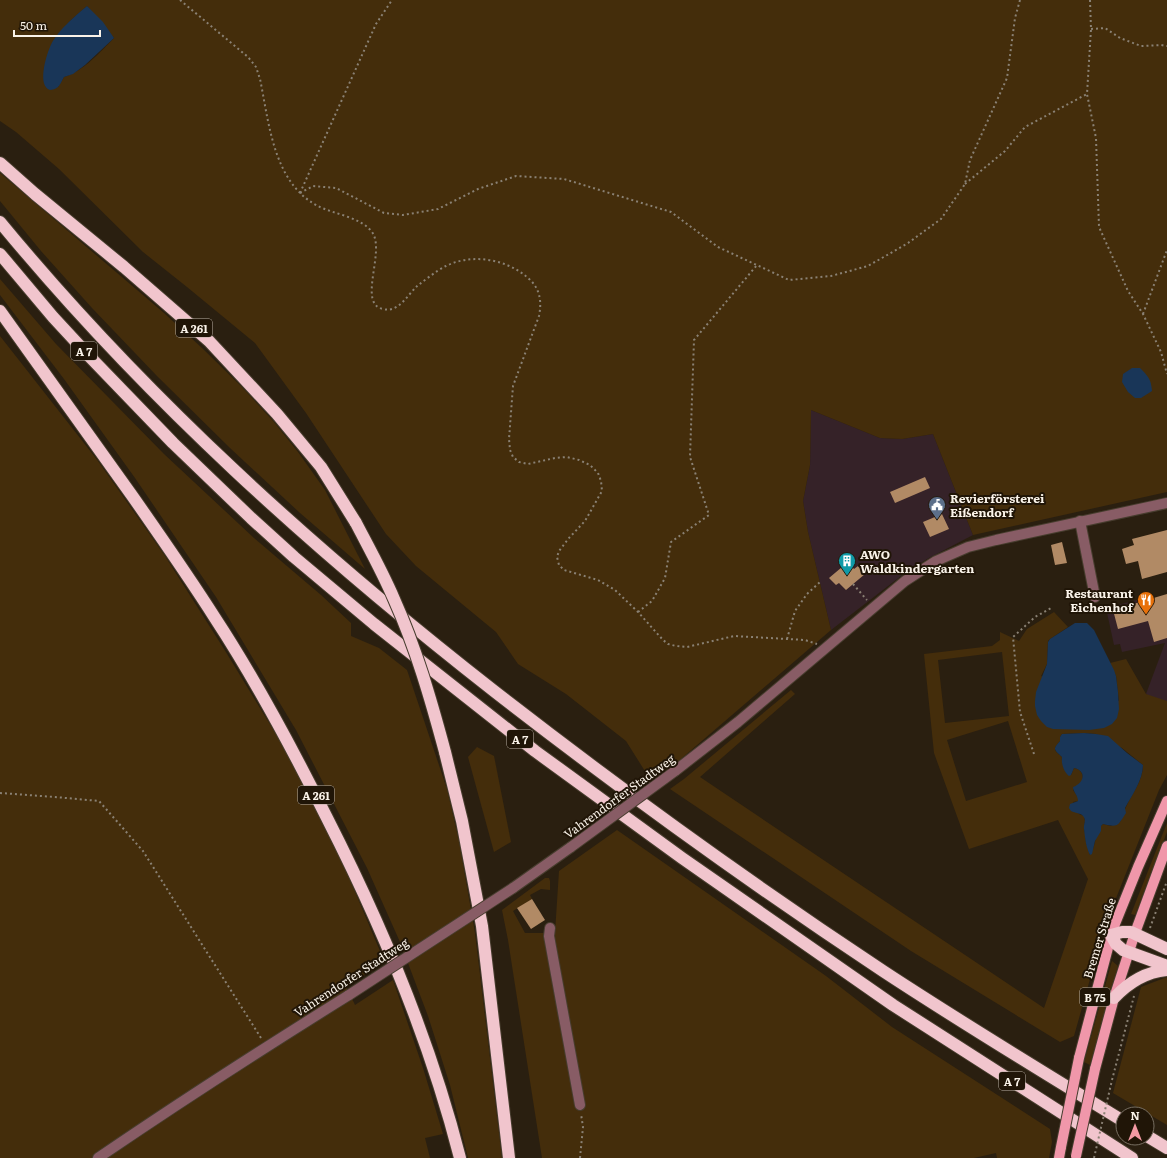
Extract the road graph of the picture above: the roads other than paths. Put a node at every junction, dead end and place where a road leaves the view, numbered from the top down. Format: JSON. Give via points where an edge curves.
{"nodes":[{"id":1,"x":0,"y":163,"type":"edge"},
{"id":2,"x":0,"y":222,"type":"edge"},
{"id":3,"x":0,"y":254,"type":"edge"},
{"id":4,"x":0,"y":310,"type":"edge"},
{"id":5,"x":1167,"y":503,"type":"edge"},
{"id":6,"x":1079,"y":521,"type":"junction"},
{"id":7,"x":1095,"y":597,"type":"dead end"},
{"id":8,"x":1167,"y":801,"type":"edge"},
{"id":9,"x":1167,"y":846,"type":"edge"},
{"id":10,"x":550,"y":928,"type":"dead end"},
{"id":11,"x":1135,"y":934,"type":"junction"},
{"id":12,"x":1112,"y":935,"type":"junction"},
{"id":13,"x":1167,"y":949,"type":"edge"},
{"id":14,"x":1129,"y":952,"type":"junction"},
{"id":15,"x":1167,"y":966,"type":"edge"},
{"id":16,"x":1167,"y":970,"type":"edge"},
{"id":17,"x":1114,"y":998,"type":"junction"},
{"id":18,"x":580,"y":1105,"type":"road end"},
{"id":19,"x":1115,"y":1116,"type":"edge"},
{"id":20,"x":1155,"y":1141,"type":"edge"},
{"id":21,"x":1167,"y":1147,"type":"edge"},
{"id":22,"x":1076,"y":1157,"type":"edge"},
{"id":23,"x":98,"y":1158,"type":"edge"},
{"id":24,"x":460,"y":1158,"type":"edge"},
{"id":25,"x":509,"y":1158,"type":"edge"},
{"id":26,"x":1059,"y":1158,"type":"edge"},
{"id":27,"x":1132,"y":1158,"type":"edge"}],
"edges":[{"from":1,"to":25,"type":"highway","number":"A 261","bridge":true,"via":[[209,341],[277,414],[321,467],[356,523],[389,589],[420,668],[462,821],[482,926]]},
{"from":2,"to":19,"type":"highway","number":"A 7","via":[[106,344],[182,421],[295,526],[439,649],[552,736],[751,881],[882,970]]},
{"from":3,"to":27,"type":"highway","number":"A 7","via":[[58,323],[173,443],[294,557],[374,624],[535,751],[688,863],[892,1005]]},
{"from":4,"to":24,"type":"highway","number":"A 261","via":[[215,618],[248,670],[301,765],[345,853],[400,979],[423,1039]]},
{"from":5,"to":6,"type":"street","name":"Vahrendorfer Stadtweg"},
{"from":6,"to":7,"type":"street"},
{"from":6,"to":23,"type":"street","name":"Vahrendorfer Stadtweg","bridge":true,"via":[[968,547],[936,560],[905,581],[675,772],[571,847],[513,888]]},
{"from":8,"to":12,"type":"main road","name":"Bremer Straße","number":"B 75","via":[[1120,910]]},
{"from":9,"to":11,"type":"main road","number":"B 75"},
{"from":10,"to":18,"type":"street","via":[[549,936]]},
{"from":11,"to":12,"type":"highway","via":[[1125,932]]},
{"from":11,"to":13,"type":"highway"},
{"from":11,"to":14,"type":"main road","number":"B 75"},
{"from":12,"to":14,"type":"highway","via":[[1118,946]]},
{"from":12,"to":26,"type":"main road","name":"Bremer Straße","number":"B 75","bridge":true,"via":[[1079,1058]]},
{"from":14,"to":15,"type":"highway"},
{"from":14,"to":17,"type":"main road","number":"B 75"},
{"from":16,"to":17,"type":"highway","via":[[1142,976],[1131,982]]},
{"from":17,"to":22,"type":"main road","number":"B 75","bridge":true},
{"from":20,"to":21,"type":"highway"}]}
